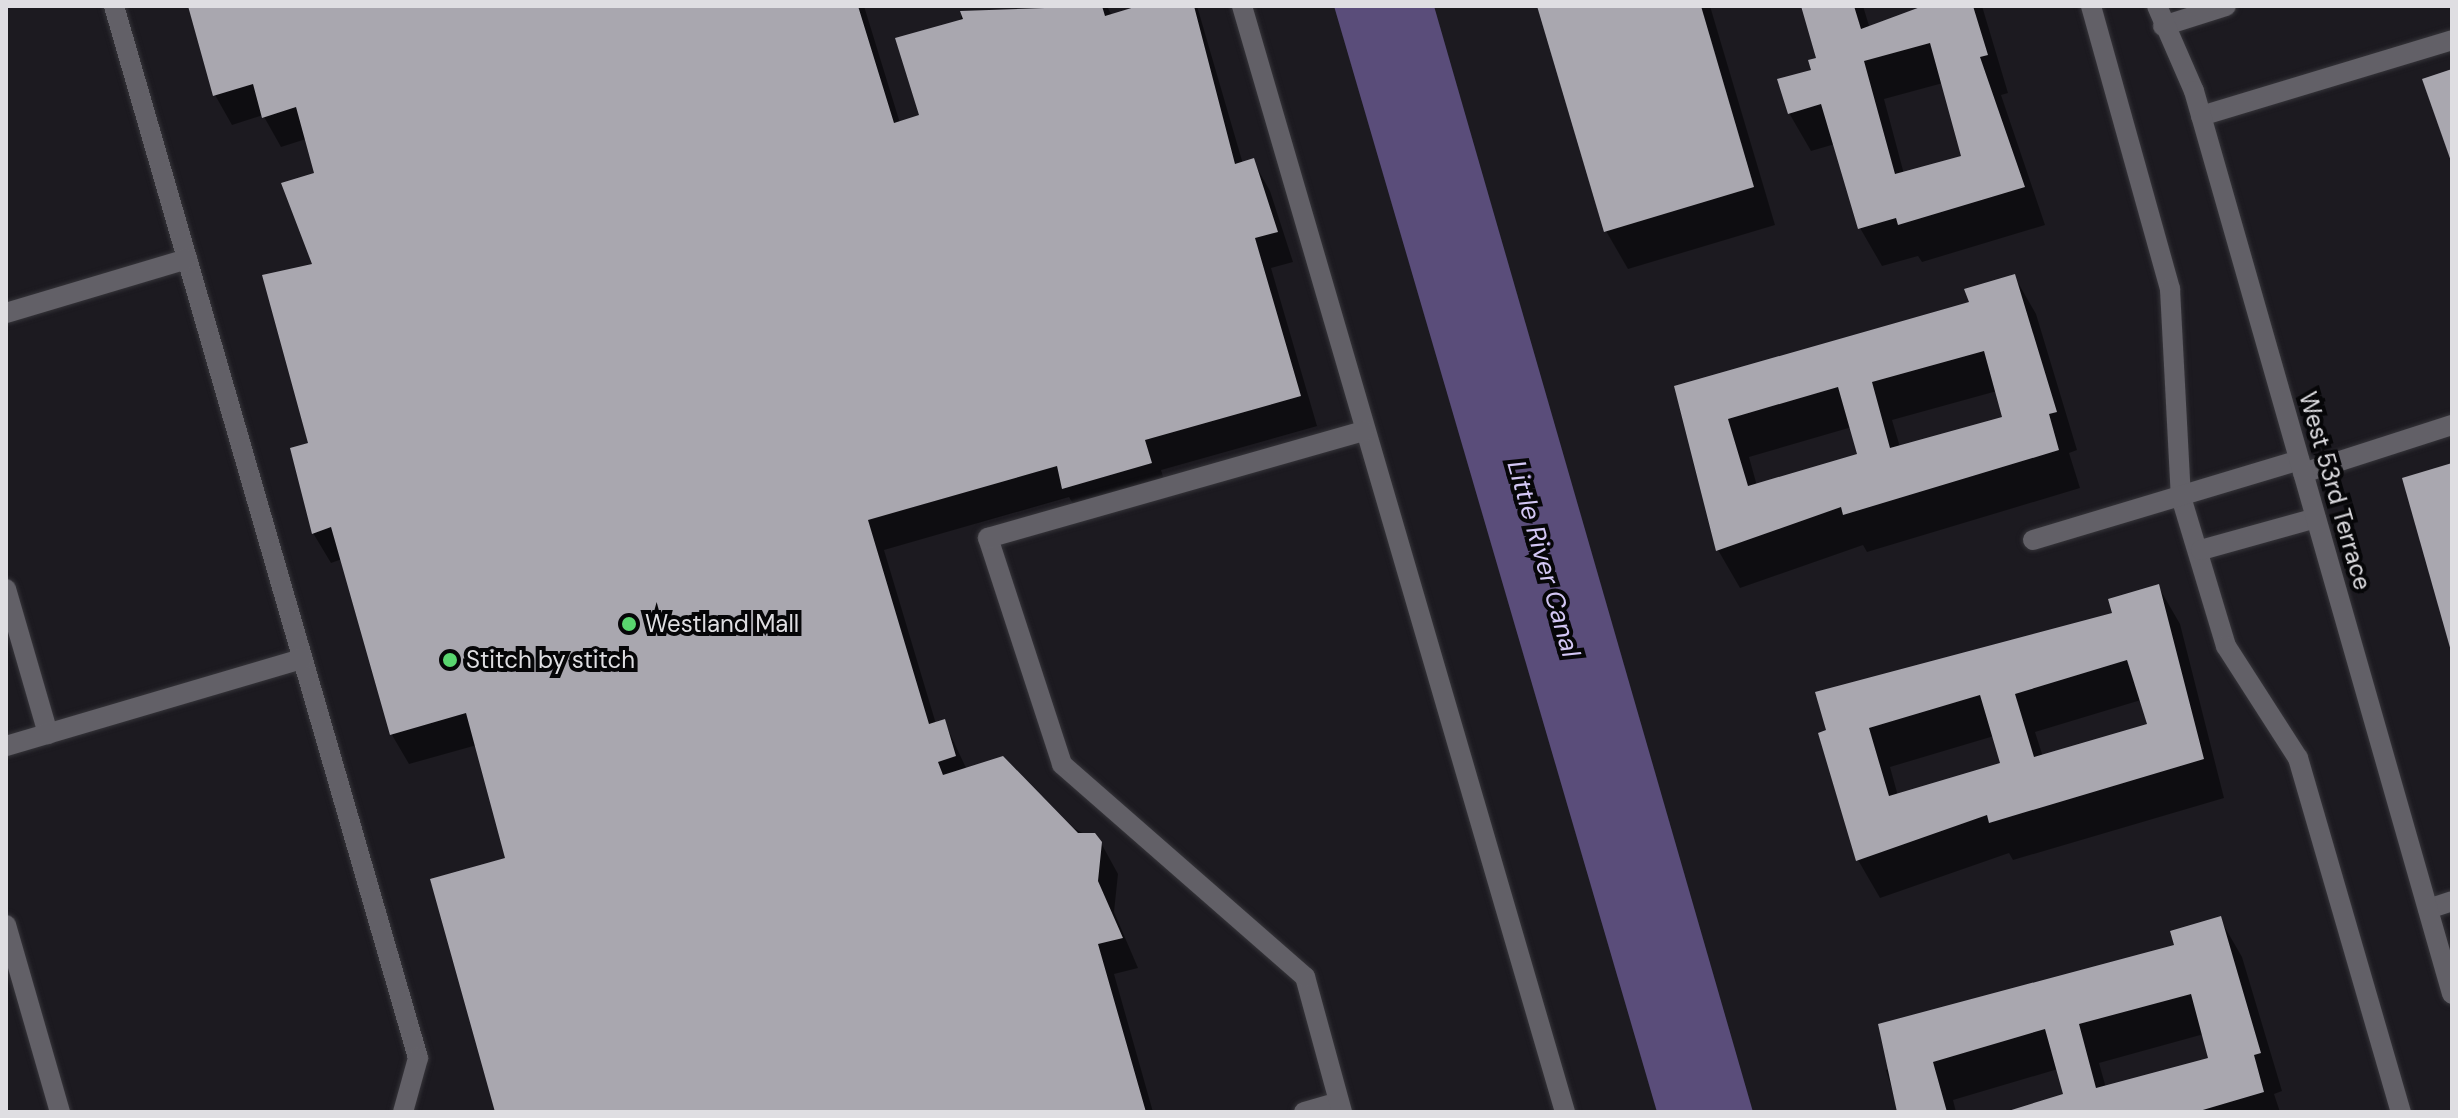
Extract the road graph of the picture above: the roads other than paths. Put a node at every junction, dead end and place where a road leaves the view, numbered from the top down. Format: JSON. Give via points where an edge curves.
{"nodes":[{"id":1,"x":114,"y":6,"type":"edge"},
{"id":2,"x":1242,"y":6,"type":"edge"},
{"id":3,"x":2091,"y":6,"type":"edge"},
{"id":4,"x":2157,"y":6,"type":"edge"},
{"id":5,"x":2226,"y":6,"type":"edge"},
{"id":6,"x":2163,"y":26,"type":"junction"},
{"id":7,"x":2452,"y":40,"type":"edge"},
{"id":8,"x":2201,"y":116,"type":"junction"},
{"id":9,"x":187,"y":259,"type":"junction"},
{"id":10,"x":6,"y":313,"type":"edge"},
{"id":11,"x":2452,"y":425,"type":"edge"},
{"id":12,"x":1364,"y":431,"type":"junction"},
{"id":13,"x":2301,"y":466,"type":"junction"},
{"id":14,"x":2181,"y":497,"type":"junction"},
{"id":15,"x":2316,"y":518,"type":"junction"},
{"id":16,"x":2033,"y":540,"type":"dead end"},
{"id":17,"x":2201,"y":550,"type":"junction"},
{"id":18,"x":6,"y":589,"type":"edge"},
{"id":19,"x":302,"y":659,"type":"junction"},
{"id":20,"x":48,"y":734,"type":"junction"},
{"id":21,"x":6,"y":746,"type":"edge"},
{"id":22,"x":2452,"y":901,"type":"edge"},
{"id":23,"x":2428,"y":909,"type":"junction"},
{"id":24,"x":6,"y":925,"type":"edge"},
{"id":25,"x":2452,"y":994,"type":"edge"},
{"id":26,"x":1340,"y":1107,"type":"edge"},
{"id":27,"x":60,"y":1112,"type":"edge"},
{"id":28,"x":403,"y":1112,"type":"edge"},
{"id":29,"x":1304,"y":1112,"type":"edge"},
{"id":30,"x":1565,"y":1112,"type":"edge"},
{"id":31,"x":2401,"y":1112,"type":"edge"}],
"edges":[{"from":1,"to":9,"type":"street"},
{"from":2,"to":12,"type":"street"},
{"from":3,"to":14,"type":"street","via":[[2170,289]]},
{"from":4,"to":6,"type":"street","name":"West 53rd Terrace"},
{"from":5,"to":6,"type":"street"},
{"from":6,"to":8,"type":"street","name":"West 53rd Terrace"},
{"from":7,"to":8,"type":"street"},
{"from":8,"to":13,"type":"street","name":"West 53rd Terrace"},
{"from":9,"to":10,"type":"street"},
{"from":9,"to":19,"type":"street"},
{"from":11,"to":13,"type":"street"},
{"from":12,"to":26,"type":"street","via":[[988,538],[1062,764],[1305,977]]},
{"from":12,"to":30,"type":"street"},
{"from":13,"to":14,"type":"street"},
{"from":13,"to":15,"type":"street","name":"West 53rd Terrace"},
{"from":14,"to":16,"type":"street"},
{"from":14,"to":17,"type":"street"},
{"from":15,"to":17,"type":"street"},
{"from":15,"to":23,"type":"street","name":"West 53rd Terrace"},
{"from":17,"to":31,"type":"street","via":[[2226,646],[2298,758]]},
{"from":18,"to":20,"type":"street"},
{"from":19,"to":20,"type":"street"},
{"from":19,"to":28,"type":"street","via":[[418,1058]]},
{"from":20,"to":21,"type":"street"},
{"from":22,"to":23,"type":"street"},
{"from":23,"to":25,"type":"street","name":"West 53rd Terrace"},
{"from":24,"to":27,"type":"street"},
{"from":26,"to":29,"type":"street"}]}
